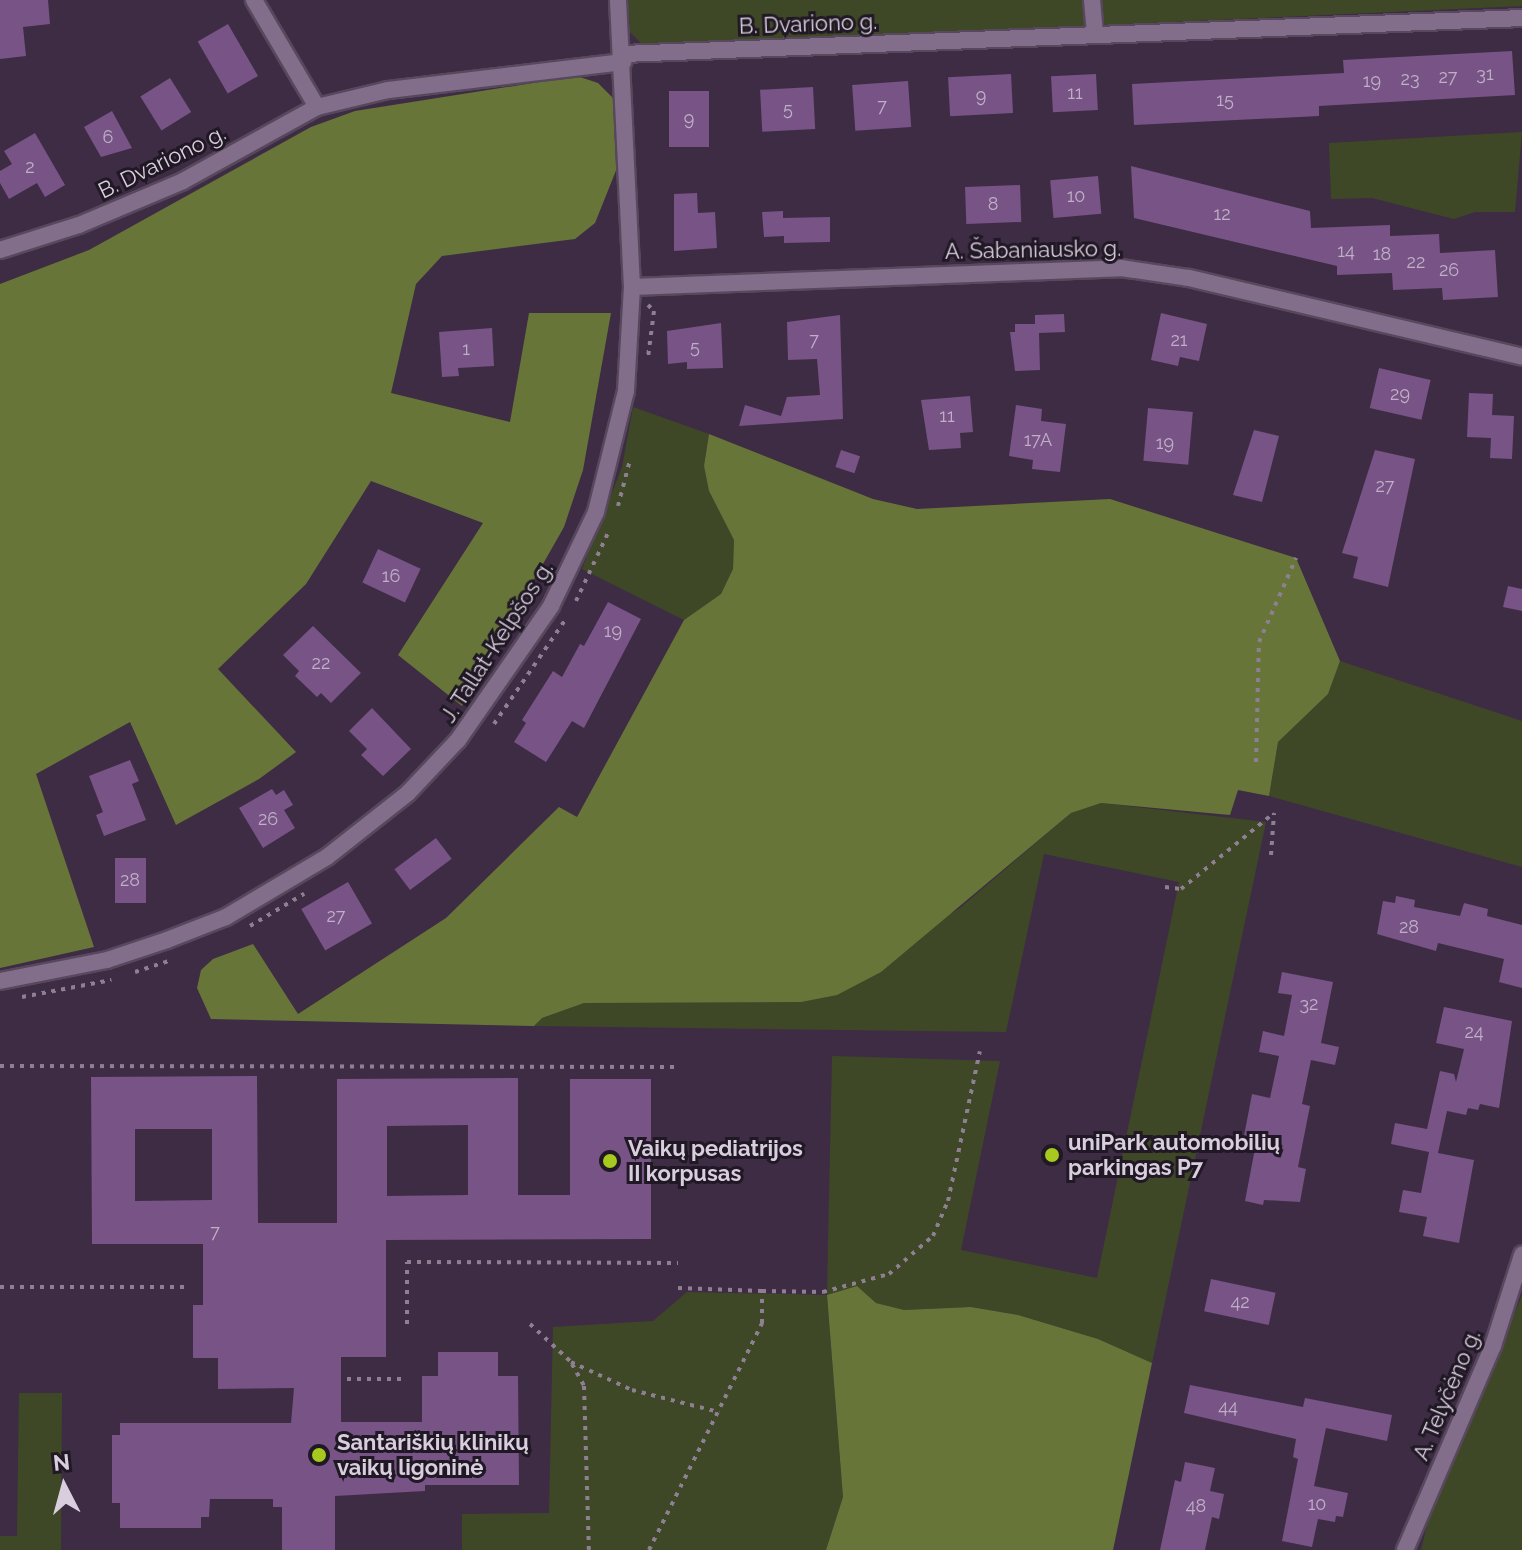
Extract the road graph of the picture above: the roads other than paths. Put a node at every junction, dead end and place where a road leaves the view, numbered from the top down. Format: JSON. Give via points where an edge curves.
{"nodes":[{"id":1,"x":254,"y":0,"type":"edge"},
{"id":2,"x":618,"y":0,"type":"edge"},
{"id":3,"x":1092,"y":0,"type":"edge"},
{"id":4,"x":1522,"y":18,"type":"edge"},
{"id":5,"x":1095,"y":35,"type":"junction"},
{"id":6,"x":623,"y":58,"type":"junction"},
{"id":7,"x":317,"y":107,"type":"junction"},
{"id":8,"x":0,"y":250,"type":"edge"},
{"id":9,"x":632,"y":287,"type":"junction"},
{"id":10,"x":1522,"y":357,"type":"edge"},
{"id":11,"x":0,"y":981,"type":"edge"},
{"id":12,"x":1522,"y":1255,"type":"edge"},
{"id":13,"x":1405,"y":1550,"type":"edge"}],
"edges":[{"from":1,"to":7,"type":"street"},
{"from":2,"to":6,"type":"street","name":"J. Tallat-Kelpšos g."},
{"from":3,"to":5,"type":"street"},
{"from":4,"to":5,"type":"street","name":"B. Dvariono g."},
{"from":5,"to":6,"type":"street","name":"B. Dvariono g."},
{"from":6,"to":7,"type":"street","name":"B. Dvariono g.","via":[[388,90]]},
{"from":6,"to":9,"type":"street","name":"J. Tallat-Kelpšos g."},
{"from":7,"to":8,"type":"street","name":"B. Dvariono g.","via":[[183,181],[79,225]]},
{"from":9,"to":10,"type":"street","name":"A. Šabaniausko g.","via":[[1121,268],[1189,278]]},
{"from":9,"to":11,"type":"street","name":"J. Tallat-Kelpšos g.","via":[[626,391],[596,512],[551,606],[458,740],[368,828],[226,917],[107,960]]},
{"from":12,"to":13,"type":"street","name":"A. Telyčėno g.","via":[[1493,1346]]}]}
